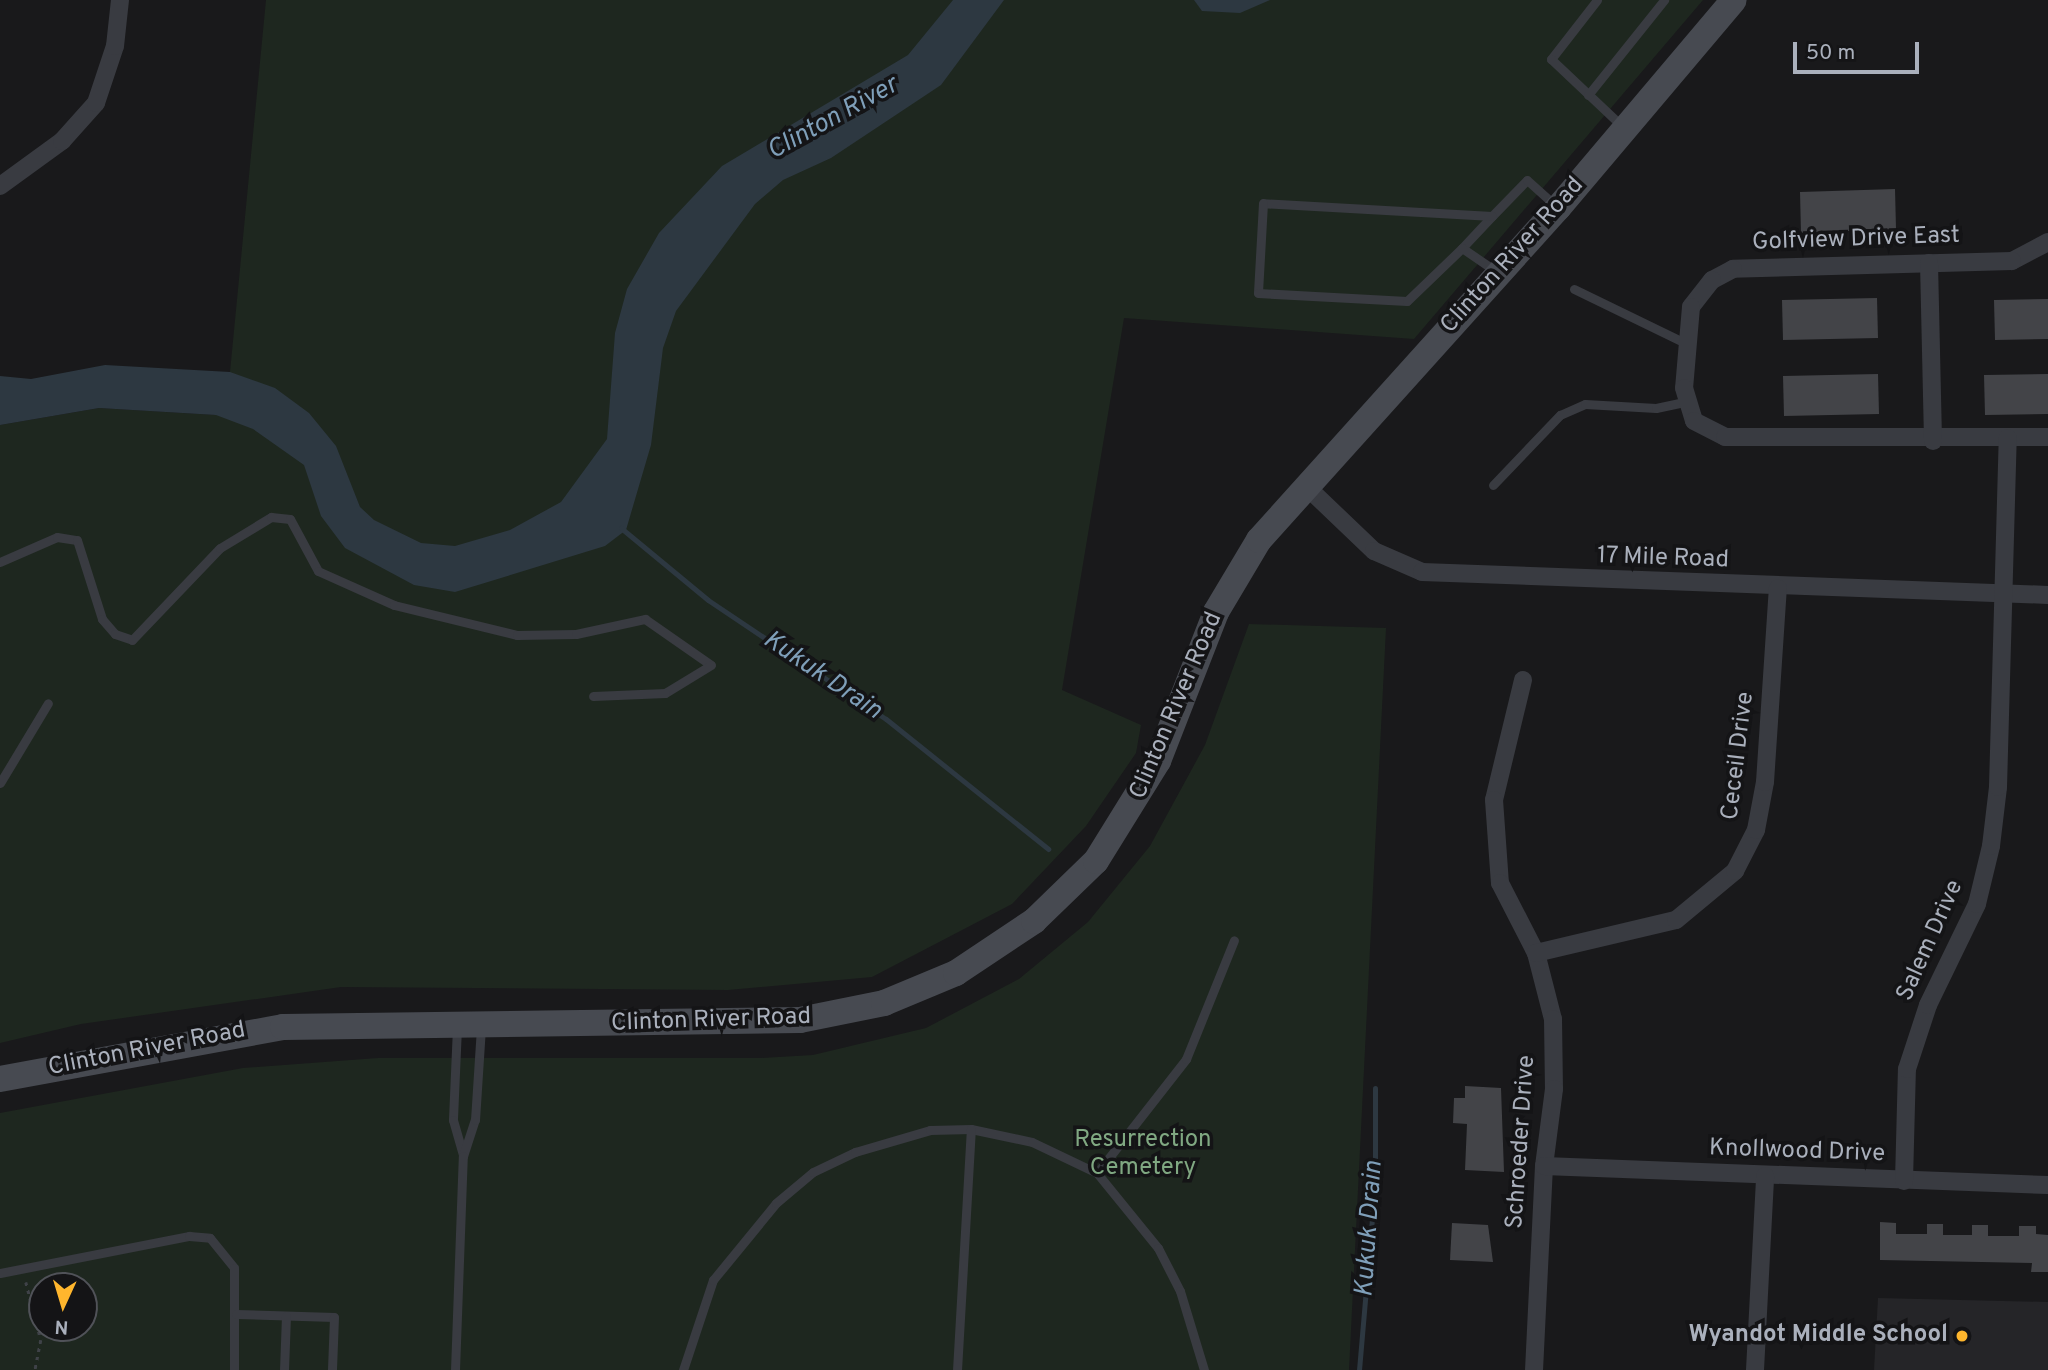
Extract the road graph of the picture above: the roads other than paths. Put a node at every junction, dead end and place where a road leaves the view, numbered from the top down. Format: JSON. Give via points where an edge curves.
{"nodes":[{"id":1,"x":120,"y":0,"type":"edge"},
{"id":2,"x":1597,"y":0,"type":"edge"},
{"id":3,"x":1664,"y":0,"type":"edge"},
{"id":4,"x":1734,"y":0,"type":"edge"},
{"id":5,"x":1588,"y":95,"type":"junction"},
{"id":6,"x":1625,"y":128,"type":"junction"},
{"id":7,"x":0,"y":186,"type":"edge"},
{"id":8,"x":1558,"y":208,"type":"junction"},
{"id":9,"x":1492,"y":216,"type":"junction"},
{"id":10,"x":2048,"y":242,"type":"edge"},
{"id":11,"x":1462,"y":248,"type":"junction"},
{"id":12,"x":1929,"y":263,"type":"junction"},
{"id":13,"x":1499,"y":273,"type":"junction"},
{"id":14,"x":1574,"y":289,"type":"dead end"},
{"id":15,"x":1685,"y":342,"type":"junction"},
{"id":16,"x":1685,"y":402,"type":"junction"},
{"id":17,"x":2048,"y":437,"type":"edge"},
{"id":18,"x":2008,"y":438,"type":"junction"},
{"id":19,"x":1934,"y":441,"type":"junction"},
{"id":20,"x":1493,"y":485,"type":"dead end"},
{"id":21,"x":1307,"y":488,"type":"junction"},
{"id":22,"x":0,"y":562,"type":"edge"},
{"id":23,"x":1777,"y":588,"type":"junction"},
{"id":24,"x":2006,"y":594,"type":"junction"},
{"id":25,"x":2048,"y":595,"type":"edge"},
{"id":26,"x":1523,"y":680,"type":"dead end"},
{"id":27,"x":593,"y":696,"type":"dead end"},
{"id":28,"x":48,"y":704,"type":"dead end"},
{"id":29,"x":0,"y":783,"type":"edge"},
{"id":30,"x":1234,"y":940,"type":"dead end"},
{"id":31,"x":1536,"y":953,"type":"junction"},
{"id":32,"x":469,"y":1025,"type":"junction"},
{"id":33,"x":0,"y":1079,"type":"edge"},
{"id":34,"x":971,"y":1129,"type":"junction"},
{"id":35,"x":463,"y":1156,"type":"junction"},
{"id":36,"x":1544,"y":1166,"type":"junction"},
{"id":37,"x":1097,"y":1173,"type":"junction"},
{"id":38,"x":1765,"y":1176,"type":"junction"},
{"id":39,"x":1904,"y":1181,"type":"junction"},
{"id":40,"x":2048,"y":1185,"type":"edge"},
{"id":41,"x":0,"y":1273,"type":"edge"},
{"id":42,"x":236,"y":1314,"type":"junction"},
{"id":43,"x":286,"y":1316,"type":"junction"},
{"id":44,"x":234,"y":1370,"type":"edge"},
{"id":45,"x":284,"y":1370,"type":"edge"},
{"id":46,"x":332,"y":1370,"type":"edge"},
{"id":47,"x":455,"y":1370,"type":"edge"},
{"id":48,"x":683,"y":1370,"type":"edge"},
{"id":49,"x":957,"y":1370,"type":"edge"},
{"id":50,"x":1205,"y":1370,"type":"edge"},
{"id":51,"x":1534,"y":1370,"type":"edge"},
{"id":52,"x":1755,"y":1370,"type":"edge"}],
"edges":[{"from":1,"to":7,"type":"street","via":[[115,46],[96,103],[62,141]]},
{"from":2,"to":5,"type":"lane","via":[[1551,59]]},
{"from":3,"to":5,"type":"lane"},
{"from":4,"to":6,"type":"street","name":"Clinton River Road"},
{"from":5,"to":6,"type":"lane"},
{"from":6,"to":8,"type":"street","name":"Clinton River Road"},
{"from":8,"to":9,"type":"lane","via":[[1527,180]]},
{"from":8,"to":13,"type":"street","name":"Clinton River Road"},
{"from":9,"to":11,"type":"lane"},
{"from":9,"to":11,"type":"lane","via":[[1263,203],[1258,293],[1407,301]]},
{"from":10,"to":12,"type":"street","name":"Golfview Drive East","via":[[2012,261]]},
{"from":11,"to":13,"type":"lane"},
{"from":12,"to":15,"type":"street","name":"Golfview Drive East","via":[[1733,269],[1696,298]]},
{"from":12,"to":19,"type":"street"},
{"from":13,"to":21,"type":"street","name":"Clinton River Road"},
{"from":14,"to":15,"type":"lane"},
{"from":15,"to":16,"type":"street","name":"Golfview Drive East"},
{"from":16,"to":19,"type":"street","via":[[1699,425],[1725,438]]},
{"from":16,"to":20,"type":"lane","via":[[1656,408],[1585,404],[1560,415]]},
{"from":17,"to":18,"type":"street"},
{"from":18,"to":19,"type":"street"},
{"from":18,"to":24,"type":"street","name":"Salem Drive"},
{"from":21,"to":23,"type":"street","name":"17 Mile Road","via":[[1374,551],[1422,572]]},
{"from":21,"to":32,"type":"street","name":"Clinton River Road","via":[[1237,572],[1158,761],[1115,838],[1068,892],[1003,943],[926,988],[829,1016],[736,1024]]},
{"from":22,"to":27,"type":"lane","via":[[57,537],[76,540],[102,619],[132,640],[220,548],[271,517],[290,519],[318,571],[394,605],[517,635],[576,634],[645,619],[711,665],[665,693]]},
{"from":23,"to":24,"type":"street","name":"17 Mile Road"},
{"from":23,"to":31,"type":"street","name":"Ceceil Drive","via":[[1765,782],[1756,830],[1735,871],[1676,920]]},
{"from":24,"to":25,"type":"street","name":"17 Mile Road"},
{"from":24,"to":39,"type":"street","name":"Salem Drive","via":[[1989,856],[1977,904],[1928,1005],[1907,1069]]},
{"from":26,"to":31,"type":"street","name":"Schroeder Drive","via":[[1497,771],[1496,861]]},
{"from":28,"to":29,"type":"lane"},
{"from":30,"to":37,"type":"lane","via":[[1186,1059]]},
{"from":31,"to":36,"type":"street","name":"Schroeder Drive","via":[[1553,1019],[1554,1088]]},
{"from":32,"to":33,"type":"street","name":"Clinton River Road","via":[[258,1029]]},
{"from":32,"to":35,"type":"lane","via":[[475,1120]]},
{"from":32,"to":35,"type":"lane","via":[[453,1120]]},
{"from":34,"to":37,"type":"lane","via":[[1032,1142]]},
{"from":34,"to":48,"type":"lane","via":[[930,1130],[855,1152],[813,1172],[741,1238],[713,1280]]},
{"from":34,"to":49,"type":"lane"},
{"from":35,"to":47,"type":"lane"},
{"from":36,"to":38,"type":"street","name":"Knollwood Drive"},
{"from":36,"to":51,"type":"street","name":"Schroeder Drive"},
{"from":37,"to":50,"type":"lane","via":[[1158,1248],[1180,1291]]},
{"from":38,"to":39,"type":"street","name":"Knollwood Drive"},
{"from":38,"to":52,"type":"street"},
{"from":39,"to":40,"type":"street","name":"Knollwood Drive"},
{"from":41,"to":42,"type":"lane","via":[[189,1236],[210,1238],[234,1268]]},
{"from":42,"to":43,"type":"lane"},
{"from":42,"to":44,"type":"lane"},
{"from":43,"to":45,"type":"lane"},
{"from":43,"to":46,"type":"lane","via":[[334,1317]]}]}
